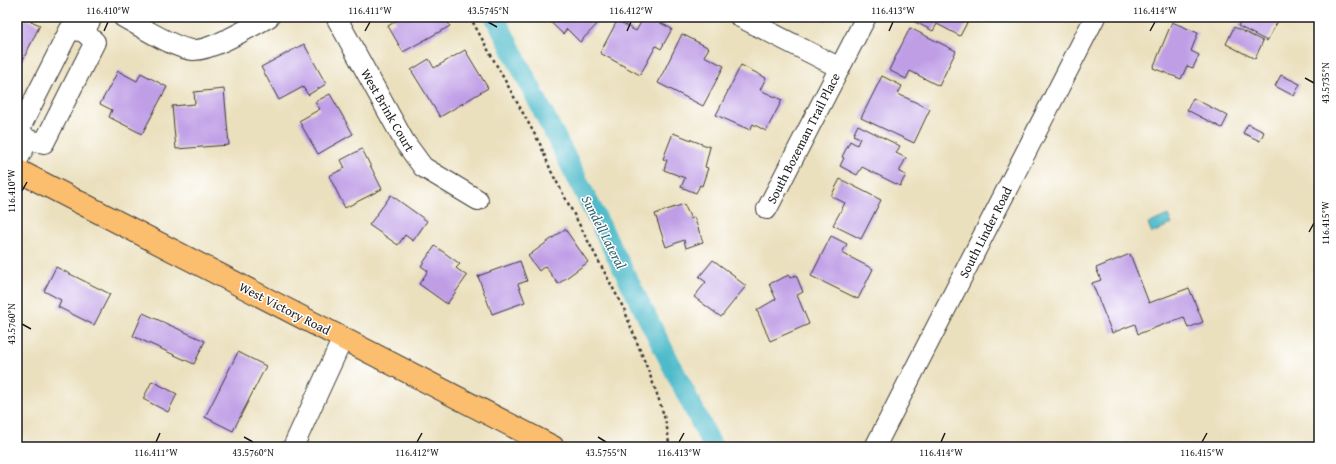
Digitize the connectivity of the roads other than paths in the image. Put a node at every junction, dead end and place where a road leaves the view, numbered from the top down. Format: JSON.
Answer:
{"nodes":[{"id":1,"x":123,"y":17,"type":"edge"},
{"id":2,"x":269,"y":17,"type":"edge"},
{"id":3,"x":336,"y":17,"type":"edge"},
{"id":4,"x":740,"y":17,"type":"edge"},
{"id":5,"x":866,"y":17,"type":"edge"},
{"id":6,"x":1095,"y":17,"type":"edge"},
{"id":7,"x":88,"y":24,"type":"edge"},
{"id":8,"x":840,"y":68,"type":"junction"},
{"id":9,"x":28,"y":140,"type":"junction"},
{"id":10,"x":17,"y":161,"type":"edge"},
{"id":11,"x":17,"y":170,"type":"edge"},
{"id":12,"x":478,"y":200,"type":"dead end"},
{"id":13,"x":767,"y":209,"type":"dead end"},
{"id":14,"x":344,"y":338,"type":"junction"},
{"id":15,"x":293,"y":447,"type":"edge"},
{"id":16,"x":553,"y":447,"type":"edge"},
{"id":17,"x":875,"y":447,"type":"edge"}],
"edges":[{"from":1,"to":2,"type":"street"},
{"from":3,"to":12,"type":"street","name":"West Brink Court"},
{"from":4,"to":8,"type":"street"},
{"from":5,"to":8,"type":"street","name":"South Bozeman Trail Place"},
{"from":6,"to":17,"type":"street","name":"South Linder Road"},
{"from":7,"to":9,"type":"street"},
{"from":7,"to":9,"type":"street"},
{"from":8,"to":13,"type":"street","name":"South Bozeman Trail Place"},
{"from":9,"to":10,"type":"street"},
{"from":11,"to":14,"type":"main road","name":"West Victory Road"},
{"from":14,"to":15,"type":"street"},
{"from":14,"to":16,"type":"main road","name":"West Victory Road"}]}
